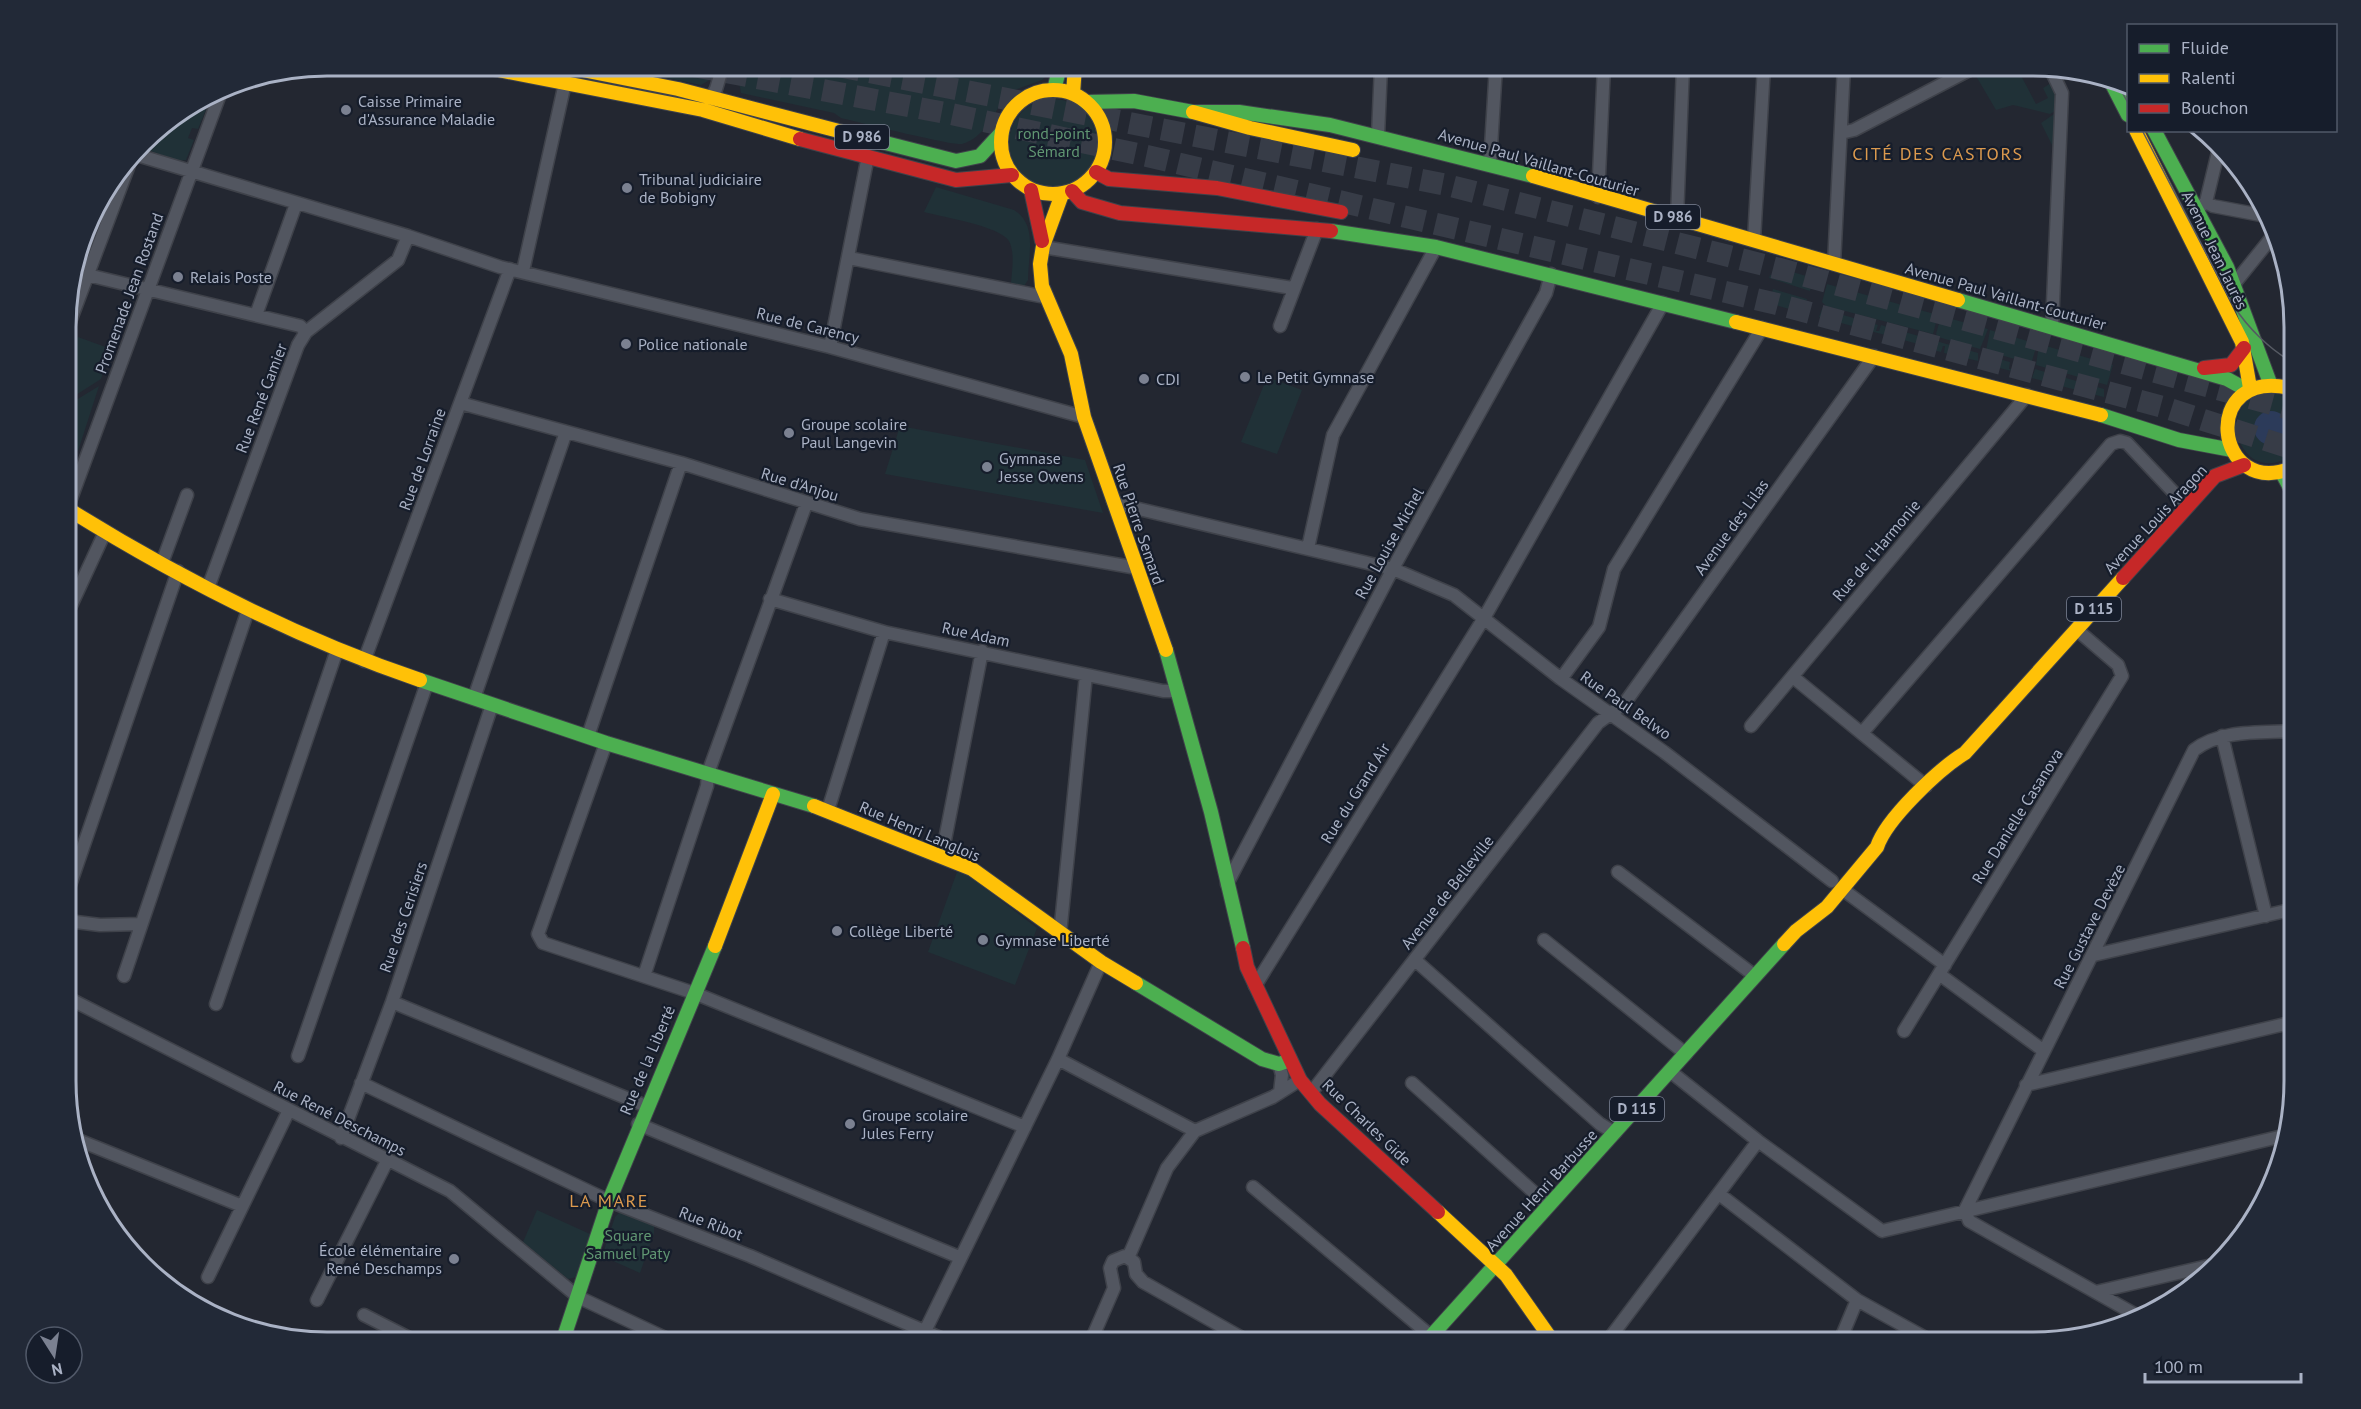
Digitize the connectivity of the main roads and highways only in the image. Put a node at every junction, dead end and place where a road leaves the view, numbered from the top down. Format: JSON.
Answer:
{"nodes":[{"id":1,"x":529,"y":76,"type":"edge"},
{"id":2,"x":614,"y":76,"type":"edge"},
{"id":3,"x":1058,"y":76,"type":"edge"},
{"id":4,"x":1074,"y":76,"type":"edge"},
{"id":5,"x":1054,"y":90,"type":"junction"},
{"id":6,"x":2115,"y":90,"type":"edge"},
{"id":7,"x":1073,"y":94,"type":"junction"},
{"id":8,"x":1086,"y":102,"type":"junction"},
{"id":9,"x":1193,"y":112,"type":"junction"},
{"id":10,"x":2127,"y":114,"type":"edge"},
{"id":11,"x":1002,"y":132,"type":"junction"},
{"id":12,"x":2137,"y":132,"type":"edge"},
{"id":13,"x":2155,"y":132,"type":"edge"},
{"id":14,"x":1353,"y":150,"type":"dead end"},
{"id":15,"x":1096,"y":172,"type":"junction"},
{"id":16,"x":1012,"y":175,"type":"junction"},
{"id":17,"x":1031,"y":190,"type":"junction"},
{"id":18,"x":1067,"y":192,"type":"junction"},
{"id":19,"x":1341,"y":212,"type":"dead end"},
{"id":20,"x":1042,"y":247,"type":"junction"},
{"id":21,"x":2244,"y":348,"type":"junction"},
{"id":22,"x":2194,"y":368,"type":"junction"},
{"id":23,"x":2270,"y":383,"type":"junction"},
{"id":24,"x":2284,"y":383,"type":"edge"},
{"id":25,"x":2248,"y":389,"type":"junction"},
{"id":26,"x":2232,"y":450,"type":"junction"},
{"id":27,"x":2244,"y":465,"type":"junction"},
{"id":28,"x":2284,"y":470,"type":"edge"},
{"id":29,"x":76,"y":513,"type":"edge"},
{"id":30,"x":1949,"y":762,"type":"junction"},
{"id":31,"x":773,"y":794,"type":"junction"},
{"id":32,"x":1211,"y":812,"type":"joint"},
{"id":33,"x":1778,"y":952,"type":"joint"},
{"id":34,"x":1284,"y":1062,"type":"junction"},
{"id":35,"x":1495,"y":1265,"type":"junction"},
{"id":36,"x":566,"y":1332,"type":"edge"},
{"id":37,"x":1435,"y":1332,"type":"edge"},
{"id":38,"x":1544,"y":1332,"type":"edge"}],
"edges":[{"from":1,"to":16,"type":"main road","number":"D 986"},
{"from":2,"to":11,"type":"main road","number":"D 986"},
{"from":3,"to":5,"type":"main road"},
{"from":4,"to":7,"type":"main road"},
{"from":5,"to":7,"type":"main road"},
{"from":5,"to":11,"type":"main road"},
{"from":6,"to":10,"type":"main road"},
{"from":7,"to":8,"type":"main road"},
{"from":8,"to":9,"type":"main road","name":"Avenue Paul Vaillant-Couturier","number":"D 986"},
{"from":8,"to":15,"type":"main road"},
{"from":9,"to":14,"type":"main road"},
{"from":9,"to":22,"type":"main road","name":"Avenue Paul Vaillant-Couturier","number":"D 986"},
{"from":11,"to":16,"type":"main road"},
{"from":12,"to":21,"type":"main road","name":"Avenue Jean Jaurès"},
{"from":13,"to":23,"type":"main road","name":"Avenue Jean Jaurès"},
{"from":15,"to":18,"type":"main road"},
{"from":15,"to":19,"type":"main road"},
{"from":16,"to":17,"type":"main road"},
{"from":17,"to":18,"type":"main road"},
{"from":17,"to":20,"type":"main road","name":"Rue Pierre Semard"},
{"from":18,"to":20,"type":"main road","name":"Rue Pierre Semard"},
{"from":18,"to":26,"type":"main road"},
{"from":20,"to":32,"type":"main road","name":"Rue Pierre Semard"},
{"from":21,"to":22,"type":"main road"},
{"from":21,"to":25,"type":"main road","name":"Avenue Jean Jaurès"},
{"from":22,"to":25,"type":"main road","name":"Avenue Paul Vaillant-Couturier","number":"D 986"},
{"from":23,"to":24,"type":"main road"},
{"from":23,"to":25,"type":"main road"},
{"from":25,"to":26,"type":"main road"},
{"from":26,"to":27,"type":"main road"},
{"from":26,"to":30,"type":"main road","name":"Avenue Louis Aragon"},
{"from":27,"to":28,"type":"main road"},
{"from":27,"to":30,"type":"main road","name":"Avenue Louis Aragon","number":"D 115"},
{"from":29,"to":31,"type":"main road","name":"Rue Henri Langlois"},
{"from":30,"to":33,"type":"main road","name":"Avenue Louis Aragon","number":"D 115"},
{"from":31,"to":34,"type":"main road","name":"Rue Henri Langlois"},
{"from":31,"to":36,"type":"main road","name":"Rue de la Liberté"},
{"from":32,"to":34,"type":"main road","name":"Rue Charles Gide"},
{"from":33,"to":35,"type":"main road","name":"Avenue Henri Barbusse","number":"D 115"},
{"from":34,"to":35,"type":"main road","name":"Rue Charles Gide"},
{"from":35,"to":37,"type":"main road","name":"Avenue Henri Barbusse","number":"D 115"},
{"from":35,"to":38,"type":"main road","name":"Rue Charles Gide"}]}
